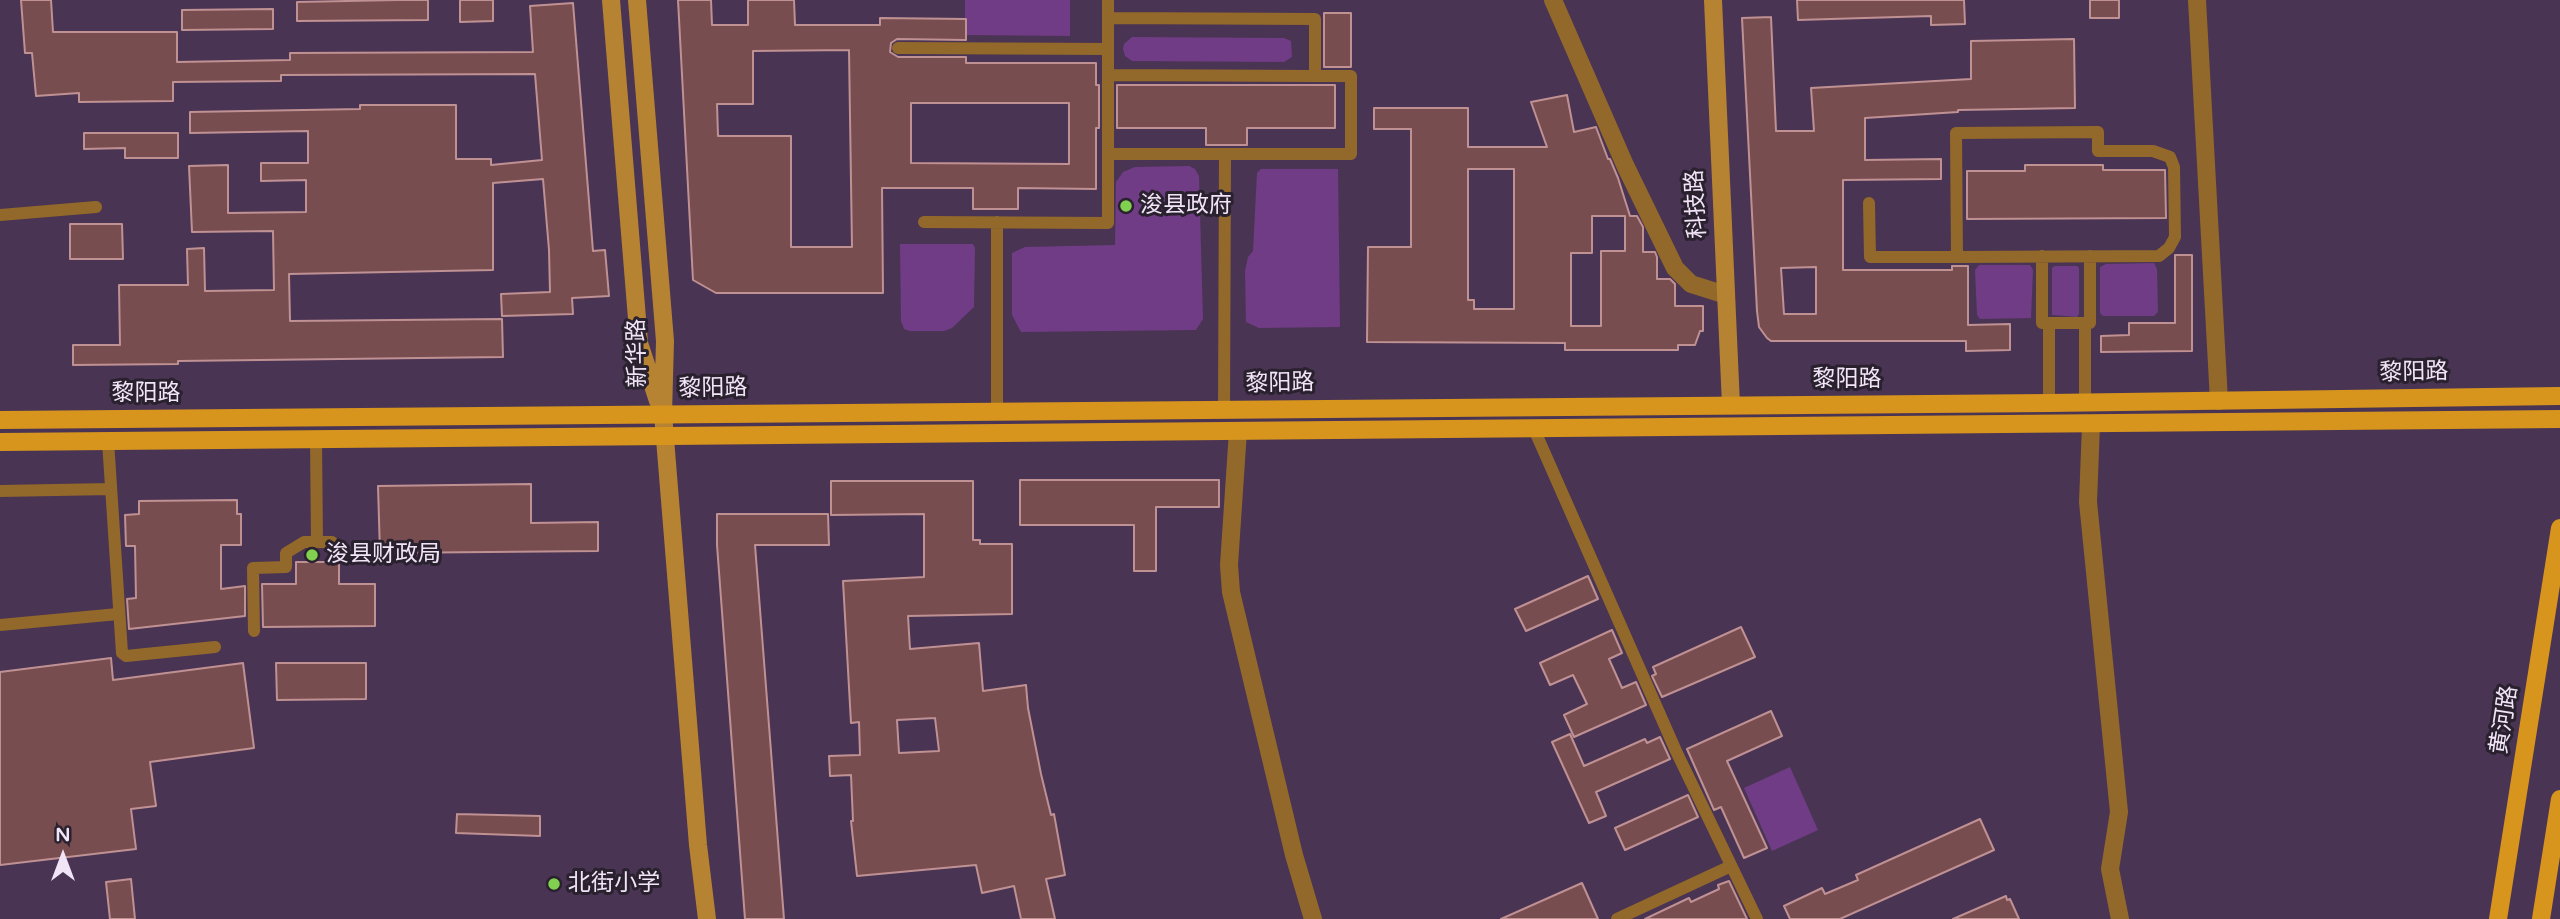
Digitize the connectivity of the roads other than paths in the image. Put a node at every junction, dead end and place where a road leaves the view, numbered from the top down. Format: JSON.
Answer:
{"nodes":[{"id":1,"x":611,"y":0,"type":"edge"},
{"id":2,"x":637,"y":0,"type":"edge"},
{"id":3,"x":1108,"y":0,"type":"edge"},
{"id":4,"x":1553,"y":0,"type":"edge"},
{"id":5,"x":1713,"y":0,"type":"edge"},
{"id":6,"x":2197,"y":0,"type":"edge"},
{"id":7,"x":1108,"y":18,"type":"junction"},
{"id":8,"x":898,"y":48,"type":"dead end"},
{"id":9,"x":1108,"y":49,"type":"junction"},
{"id":10,"x":1108,"y":75,"type":"junction"},
{"id":11,"x":1315,"y":76,"type":"junction"},
{"id":12,"x":1108,"y":154,"type":"junction"},
{"id":13,"x":1225,"y":154,"type":"junction"},
{"id":14,"x":1869,"y":203,"type":"dead end"},
{"id":15,"x":96,"y":207,"type":"dead end"},
{"id":16,"x":0,"y":215,"type":"edge"},
{"id":17,"x":924,"y":222,"type":"dead end"},
{"id":18,"x":997,"y":222,"type":"junction"},
{"id":19,"x":2042,"y":256,"type":"junction"},
{"id":20,"x":2090,"y":256,"type":"junction"},
{"id":21,"x":1957,"y":257,"type":"junction"},
{"id":22,"x":1726,"y":295,"type":"junction"},
{"id":23,"x":2049,"y":323,"type":"junction"},
{"id":24,"x":2085,"y":323,"type":"junction"},
{"id":25,"x":2560,"y":396,"type":"edge"},
{"id":26,"x":2219,"y":401,"type":"junction"},
{"id":27,"x":2085,"y":402,"type":"junction"},
{"id":28,"x":2049,"y":403,"type":"junction"},
{"id":29,"x":1731,"y":405,"type":"junction"},
{"id":30,"x":1224,"y":409,"type":"junction"},
{"id":31,"x":997,"y":411,"type":"junction"},
{"id":32,"x":663,"y":414,"type":"junction"},
{"id":33,"x":2560,"y":419,"type":"edge"},
{"id":34,"x":0,"y":420,"type":"edge"},
{"id":35,"x":2091,"y":425,"type":"junction"},
{"id":36,"x":1534,"y":429,"type":"junction"},
{"id":37,"x":1238,"y":431,"type":"junction"},
{"id":38,"x":664,"y":436,"type":"junction"},
{"id":39,"x":316,"y":439,"type":"junction"},
{"id":40,"x":108,"y":441,"type":"junction"},
{"id":41,"x":0,"y":442,"type":"edge"},
{"id":42,"x":111,"y":489,"type":"junction"},
{"id":43,"x":0,"y":491,"type":"edge"},
{"id":44,"x":2560,"y":528,"type":"edge"},
{"id":45,"x":317,"y":542,"type":"junction"},
{"id":46,"x":332,"y":542,"type":"dead end"},
{"id":47,"x":118,"y":614,"type":"junction"},
{"id":48,"x":0,"y":625,"type":"edge"},
{"id":49,"x":254,"y":631,"type":"dead end"},
{"id":50,"x":215,"y":648,"type":"dead end"},
{"id":51,"x":2560,"y":799,"type":"edge"},
{"id":52,"x":1731,"y":866,"type":"junction"},
{"id":53,"x":707,"y":919,"type":"edge"},
{"id":54,"x":1314,"y":919,"type":"edge"},
{"id":55,"x":1617,"y":919,"type":"edge"},
{"id":56,"x":1756,"y":919,"type":"edge"},
{"id":57,"x":2120,"y":919,"type":"edge"},
{"id":58,"x":2498,"y":919,"type":"edge"},
{"id":59,"x":2541,"y":919,"type":"edge"}],
"edges":[{"from":1,"to":32,"type":"street","name":"新华路"},
{"from":2,"to":32,"type":"street","name":"新华路"},
{"from":3,"to":7,"type":"lane"},
{"from":4,"to":22,"type":"street"},
{"from":5,"to":22,"type":"street","name":"科技路"},
{"from":6,"to":26,"type":"street"},
{"from":7,"to":9,"type":"lane"},
{"from":7,"to":11,"type":"lane"},
{"from":8,"to":9,"type":"lane"},
{"from":9,"to":10,"type":"lane"},
{"from":10,"to":11,"type":"lane"},
{"from":10,"to":12,"type":"lane"},
{"from":11,"to":13,"type":"lane"},
{"from":12,"to":13,"type":"lane"},
{"from":12,"to":18,"type":"lane"},
{"from":13,"to":30,"type":"lane"},
{"from":14,"to":21,"type":"lane"},
{"from":15,"to":16,"type":"lane"},
{"from":17,"to":18,"type":"lane"},
{"from":18,"to":31,"type":"lane"},
{"from":19,"to":20,"type":"lane"},
{"from":19,"to":21,"type":"lane"},
{"from":19,"to":23,"type":"lane"},
{"from":20,"to":21,"type":"lane"},
{"from":20,"to":24,"type":"lane"},
{"from":22,"to":29,"type":"street","name":"科技路"},
{"from":23,"to":24,"type":"lane"},
{"from":23,"to":28,"type":"lane"},
{"from":24,"to":27,"type":"lane"},
{"from":25,"to":26,"type":"main road","name":"黎阳路"},
{"from":26,"to":27,"type":"main road","name":"黎阳路"},
{"from":27,"to":28,"type":"main road","name":"黎阳路"},
{"from":28,"to":29,"type":"main road","name":"黎阳路"},
{"from":29,"to":30,"type":"main road","name":"黎阳路"},
{"from":30,"to":31,"type":"main road","name":"黎阳路"},
{"from":31,"to":32,"type":"main road","name":"黎阳路"},
{"from":32,"to":34,"type":"main road","name":"黎阳路"},
{"from":32,"to":38,"type":"street"},
{"from":33,"to":35,"type":"main road","name":"黎阳路"},
{"from":35,"to":36,"type":"main road","name":"黎阳路"},
{"from":35,"to":57,"type":"street"},
{"from":36,"to":37,"type":"main road","name":"黎阳路"},
{"from":36,"to":52,"type":"lane"},
{"from":37,"to":38,"type":"main road","name":"黎阳路"},
{"from":37,"to":54,"type":"street"},
{"from":38,"to":39,"type":"main road","name":"黎阳路"},
{"from":38,"to":53,"type":"street"},
{"from":39,"to":40,"type":"main road","name":"黎阳路"},
{"from":39,"to":45,"type":"lane"},
{"from":40,"to":41,"type":"main road","name":"黎阳路"},
{"from":40,"to":42,"type":"lane"},
{"from":42,"to":43,"type":"lane"},
{"from":42,"to":47,"type":"lane"},
{"from":44,"to":58,"type":"main road","name":"黄河路"},
{"from":45,"to":46,"type":"lane"},
{"from":45,"to":49,"type":"lane"},
{"from":47,"to":48,"type":"lane"},
{"from":47,"to":50,"type":"lane"},
{"from":51,"to":59,"type":"main road"},
{"from":52,"to":55,"type":"lane"},
{"from":52,"to":56,"type":"lane"}]}
